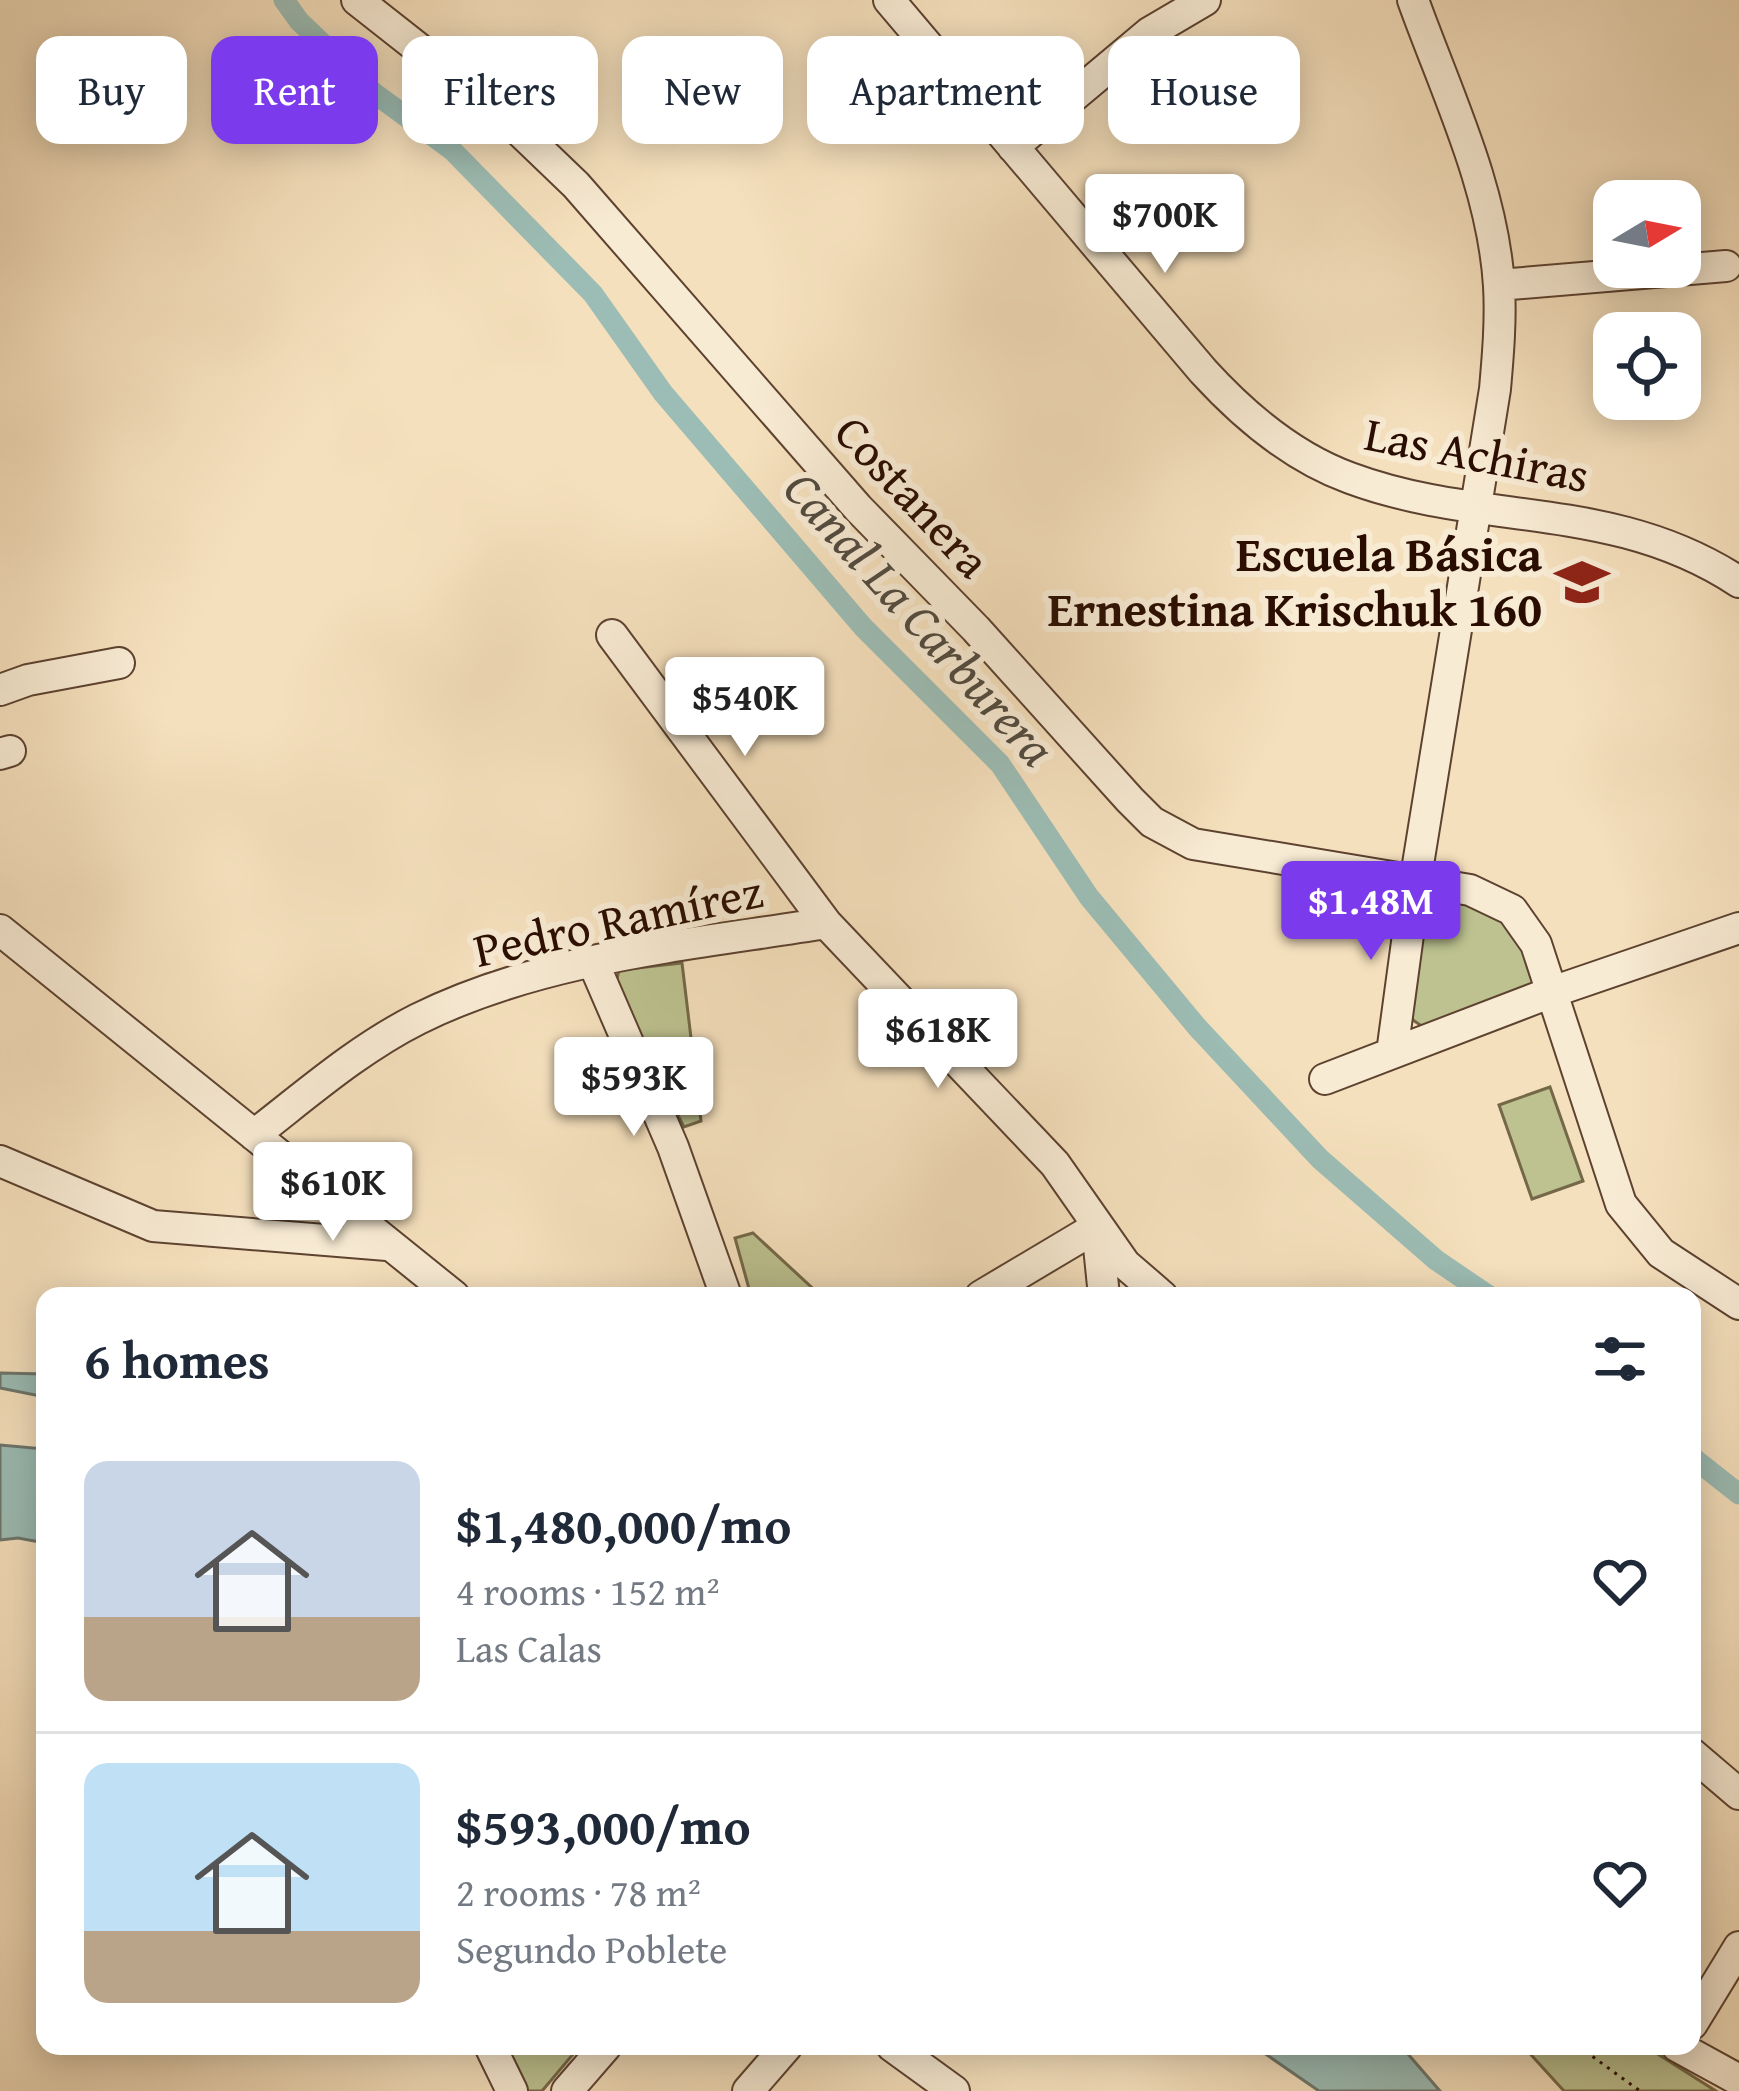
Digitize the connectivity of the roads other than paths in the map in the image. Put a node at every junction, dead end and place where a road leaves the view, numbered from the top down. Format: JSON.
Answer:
{"nodes":[{"id":1,"x":357,"y":0,"type":"edge"},
{"id":2,"x":889,"y":0,"type":"edge"},
{"id":3,"x":1205,"y":0,"type":"edge"},
{"id":4,"x":1413,"y":0,"type":"edge"},
{"id":5,"x":1012,"y":147,"type":"junction"},
{"id":6,"x":1726,"y":266,"type":"dead end"},
{"id":7,"x":1499,"y":285,"type":"junction"},
{"id":8,"x":1478,"y":506,"type":"junction"},
{"id":9,"x":1739,"y":582,"type":"edge"},
{"id":10,"x":612,"y":635,"type":"dead end"},
{"id":11,"x":119,"y":663,"type":"dead end"},
{"id":12,"x":0,"y":690,"type":"edge"},
{"id":13,"x":1415,"y":883,"type":"junction"},
{"id":14,"x":826,"y":923,"type":"junction"},
{"id":15,"x":1739,"y":928,"type":"edge"},
{"id":16,"x":0,"y":930,"type":"edge"},
{"id":17,"x":593,"y":962,"type":"junction"},
{"id":18,"x":1552,"y":992,"type":"junction"},
{"id":19,"x":1392,"y":1053,"type":"junction"},
{"id":20,"x":1325,"y":1078,"type":"dead end"},
{"id":21,"x":254,"y":1135,"type":"junction"},
{"id":22,"x":0,"y":1162,"type":"edge"},
{"id":23,"x":1097,"y":1227,"type":"junction"},
{"id":24,"x":387,"y":1245,"type":"junction"},
{"id":25,"x":442,"y":1287,"type":"edge"},
{"id":26,"x":722,"y":1287,"type":"edge"},
{"id":27,"x":996,"y":1287,"type":"edge"},
{"id":28,"x":1103,"y":1287,"type":"edge"},
{"id":29,"x":1152,"y":1287,"type":"edge"},
{"id":30,"x":1739,"y":1304,"type":"edge"},
{"id":31,"x":1701,"y":1762,"type":"edge"},
{"id":32,"x":1739,"y":1794,"type":"edge"},
{"id":33,"x":1739,"y":1947,"type":"edge"},
{"id":34,"x":1701,"y":2009,"type":"edge"},
{"id":35,"x":494,"y":2055,"type":"edge"},
{"id":36,"x":598,"y":2055,"type":"edge"},
{"id":37,"x":779,"y":2055,"type":"edge"},
{"id":38,"x":902,"y":2055,"type":"edge"},
{"id":39,"x":1694,"y":2055,"type":"edge"},
{"id":40,"x":1739,"y":2080,"type":"edge"},
{"id":41,"x":937,"y":2086,"type":"edge"},
{"id":42,"x":512,"y":2091,"type":"edge"},
{"id":43,"x":567,"y":2091,"type":"edge"},
{"id":44,"x":748,"y":2091,"type":"edge"}],
"edges":[{"from":1,"to":13,"type":"street","name":"Costanera"},
{"from":2,"to":5,"type":"street","name":"Las Achiras"},
{"from":3,"to":5,"type":"street"},
{"from":4,"to":7,"type":"street"},
{"from":5,"to":8,"type":"street","name":"Las Achiras"},
{"from":6,"to":7,"type":"street"},
{"from":7,"to":8,"type":"street"},
{"from":8,"to":9,"type":"street","name":"Las Achiras"},
{"from":8,"to":13,"type":"street"},
{"from":10,"to":14,"type":"street"},
{"from":11,"to":12,"type":"street"},
{"from":13,"to":18,"type":"street","name":"Costanera"},
{"from":13,"to":19,"type":"street"},
{"from":14,"to":17,"type":"street","name":"Pedro Ramírez"},
{"from":14,"to":23,"type":"street"},
{"from":15,"to":18,"type":"street"},
{"from":16,"to":21,"type":"street"},
{"from":17,"to":21,"type":"street","name":"Pedro Ramírez"},
{"from":17,"to":26,"type":"street"},
{"from":18,"to":19,"type":"street"},
{"from":18,"to":30,"type":"street","name":"Costanera"},
{"from":19,"to":20,"type":"street"},
{"from":21,"to":24,"type":"street"},
{"from":22,"to":24,"type":"street"},
{"from":23,"to":27,"type":"street"},
{"from":23,"to":28,"type":"street"},
{"from":23,"to":29,"type":"street"},
{"from":24,"to":25,"type":"street"},
{"from":31,"to":32,"type":"street"},
{"from":33,"to":34,"type":"street"},
{"from":35,"to":42,"type":"street"},
{"from":36,"to":43,"type":"street"},
{"from":37,"to":44,"type":"street"},
{"from":38,"to":41,"type":"street"},
{"from":39,"to":40,"type":"street"}]}
